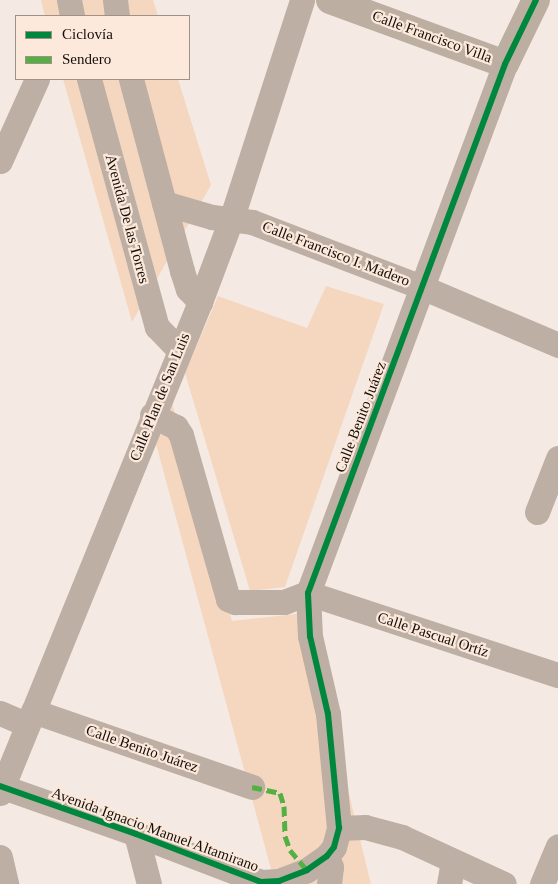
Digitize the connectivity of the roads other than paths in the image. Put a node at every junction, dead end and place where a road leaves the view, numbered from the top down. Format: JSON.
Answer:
{"nodes":[{"id":1,"x":69,"y":0,"type":"edge"},
{"id":2,"x":115,"y":0,"type":"edge"},
{"id":3,"x":302,"y":0,"type":"edge"},
{"id":4,"x":330,"y":0,"type":"edge"},
{"id":5,"x":532,"y":4,"type":"edge"},
{"id":6,"x":72,"y":15,"type":"edge"},
{"id":7,"x":117,"y":15,"type":"edge"},
{"id":8,"x":506,"y":64,"type":"junction"},
{"id":9,"x":37,"y":80,"type":"edge"},
{"id":10,"x":88,"y":80,"type":"edge"},
{"id":11,"x":131,"y":80,"type":"edge"},
{"id":12,"x":0,"y":162,"type":"edge"},
{"id":13,"x":164,"y":203,"type":"junction"},
{"id":14,"x":232,"y":217,"type":"junction"},
{"id":15,"x":424,"y":288,"type":"junction"},
{"id":16,"x":200,"y":302,"type":"junction"},
{"id":17,"x":558,"y":345,"type":"edge"},
{"id":18,"x":178,"y":350,"type":"junction"},
{"id":19,"x":152,"y":415,"type":"junction"},
{"id":20,"x":558,"y":458,"type":"edge"},
{"id":21,"x":536,"y":512,"type":"dead end"},
{"id":22,"x":308,"y":593,"type":"junction"},
{"id":23,"x":558,"y":675,"type":"edge"},
{"id":24,"x":0,"y":713,"type":"edge"},
{"id":25,"x":31,"y":718,"type":"junction"},
{"id":26,"x":252,"y":787,"type":"dead end"},
{"id":27,"x":1,"y":789,"type":"edge"},
{"id":28,"x":339,"y":828,"type":"junction"},
{"id":29,"x":136,"y":834,"type":"junction"},
{"id":30,"x":558,"y":846,"type":"edge"},
{"id":31,"x":327,"y":856,"type":"junction"},
{"id":32,"x":0,"y":858,"type":"edge"},
{"id":33,"x":451,"y":873,"type":"edge"},
{"id":34,"x":6,"y":884,"type":"edge"},
{"id":35,"x":149,"y":884,"type":"edge"},
{"id":36,"x":329,"y":884,"type":"edge"},
{"id":37,"x":504,"y":884,"type":"edge"},
{"id":38,"x":542,"y":884,"type":"edge"}],
"edges":[{"from":1,"to":6,"type":"street"},
{"from":2,"to":7,"type":"street"},
{"from":3,"to":14,"type":"street","name":"Calle Plan de San Luis"},
{"from":4,"to":8,"type":"street","name":"Calle Francisco Villa"},
{"from":5,"to":8,"type":"street","name":"Calle Benito Juárez"},
{"from":8,"to":15,"type":"street","name":"Calle Benito Juárez"},
{"from":9,"to":12,"type":"street"},
{"from":10,"to":18,"type":"street","name":"Avenida De las Torres"},
{"from":11,"to":13,"type":"street"},
{"from":13,"to":14,"type":"street","name":"Calle Francisco I. Madero"},
{"from":13,"to":16,"type":"street"},
{"from":14,"to":15,"type":"street","name":"Calle Francisco I. Madero"},
{"from":14,"to":16,"type":"street","name":"Calle Plan de San Luis"},
{"from":15,"to":17,"type":"street","name":"Calle Francisco I. Madero"},
{"from":15,"to":22,"type":"street","name":"Calle Benito Juárez"},
{"from":16,"to":18,"type":"street","name":"Calle Plan de San Luis"},
{"from":18,"to":19,"type":"street","name":"Calle Plan de San Luis"},
{"from":19,"to":22,"type":"street"},
{"from":19,"to":25,"type":"street","name":"Calle Plan de San Luis"},
{"from":20,"to":21,"type":"street"},
{"from":22,"to":23,"type":"street","name":"Calle Pascual Ortíz"},
{"from":22,"to":28,"type":"street","name":"Calle Benito Juárez"},
{"from":24,"to":25,"type":"street","name":"Calle Benito Juárez"},
{"from":25,"to":26,"type":"street","name":"Calle Benito Juárez"},
{"from":25,"to":27,"type":"street","name":"Calle Plan de San Luis"},
{"from":27,"to":29,"type":"street","name":"Avenida Ignacio Manuel Altamirano"},
{"from":28,"to":31,"type":"street","name":"Calle Benito Juárez"},
{"from":28,"to":33,"type":"street"},
{"from":29,"to":31,"type":"street","name":"Avenida Ignacio Manuel Altamirano"},
{"from":29,"to":35,"type":"street"},
{"from":30,"to":38,"type":"street"},
{"from":31,"to":36,"type":"street"},
{"from":32,"to":34,"type":"street"},
{"from":33,"to":37,"type":"street"}]}
